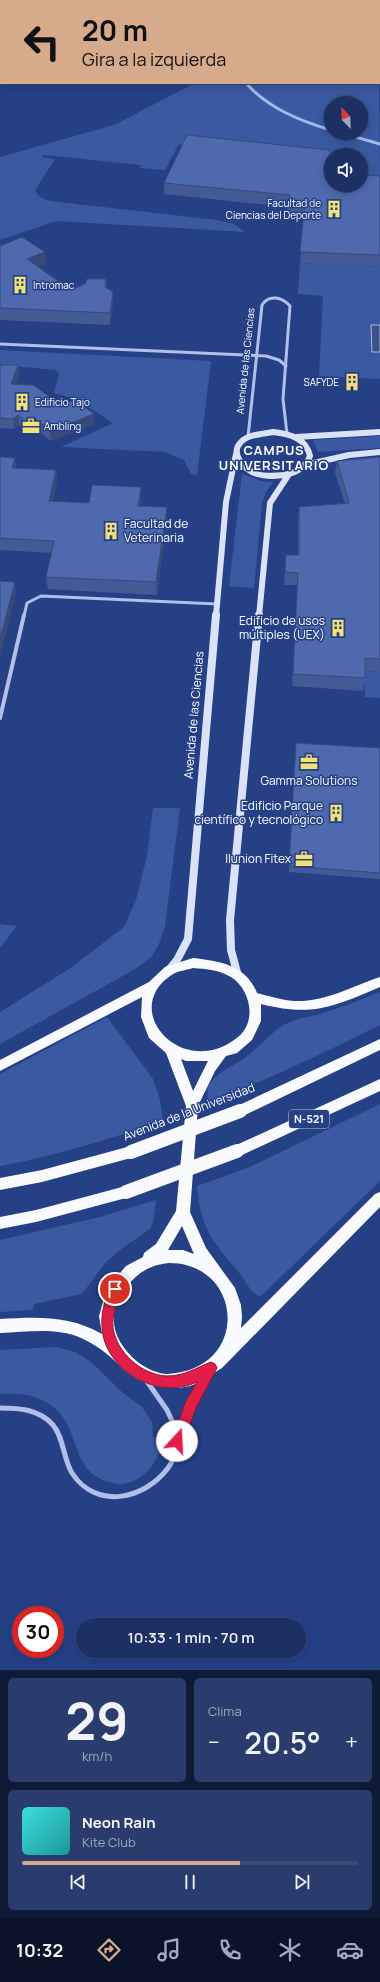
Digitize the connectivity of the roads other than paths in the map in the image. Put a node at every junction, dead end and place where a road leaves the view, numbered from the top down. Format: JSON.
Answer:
{"nodes":[{"id":1,"x":0,"y":344,"type":"edge"},
{"id":2,"x":257,"y":356,"type":"junction"},
{"id":3,"x":286,"y":366,"type":"junction"},
{"id":4,"x":380,"y":432,"type":"edge"},
{"id":5,"x":287,"y":434,"type":"junction"},
{"id":6,"x":248,"y":437,"type":"junction"},
{"id":7,"x":295,"y":437,"type":"junction"},
{"id":8,"x":380,"y":452,"type":"edge"},
{"id":9,"x":236,"y":454,"type":"junction"},
{"id":10,"x":305,"y":465,"type":"junction"},
{"id":11,"x":290,"y":474,"type":"junction"},
{"id":12,"x":217,"y":604,"type":"junction"},
{"id":13,"x":0,"y":718,"type":"edge"},
{"id":14,"x":167,"y":972,"type":"junction"},
{"id":15,"x":238,"y":976,"type":"junction"},
{"id":16,"x":380,"y":982,"type":"edge"},
{"id":17,"x":152,"y":986,"type":"junction"},
{"id":18,"x":255,"y":998,"type":"junction"},
{"id":19,"x":380,"y":1044,"type":"edge"},
{"id":20,"x":171,"y":1050,"type":"junction"},
{"id":21,"x":221,"y":1054,"type":"junction"},
{"id":22,"x":0,"y":1066,"type":"edge"},
{"id":23,"x":380,"y":1085,"type":"edge"},
{"id":24,"x":192,"y":1106,"type":"junction"},
{"id":25,"x":0,"y":1184,"type":"edge"},
{"id":26,"x":380,"y":1198,"type":"edge"},
{"id":27,"x":184,"y":1212,"type":"junction"},
{"id":28,"x":0,"y":1223,"type":"edge"},
{"id":29,"x":134,"y":1269,"type":"junction"},
{"id":30,"x":217,"y":1275,"type":"junction"},
{"id":31,"x":0,"y":1326,"type":"edge"},
{"id":32,"x":117,"y":1354,"type":"junction"},
{"id":33,"x":222,"y":1357,"type":"junction"},
{"id":34,"x":211,"y":1368,"type":"junction"},
{"id":35,"x":144,"y":1376,"type":"junction"},
{"id":36,"x":0,"y":1408,"type":"edge"},
{"id":37,"x":181,"y":1429,"type":"junction"}],
"edges":[{"from":1,"to":2,"type":"street"},
{"from":2,"to":3,"type":"street"},
{"from":2,"to":3,"type":"street","name":"Avenida de las Ciencias"},
{"from":2,"to":6,"type":"street","name":"Avenida de las Ciencias"},
{"from":3,"to":5,"type":"street","name":"Avenida de las Ciencias"},
{"from":4,"to":7,"type":"main road"},
{"from":5,"to":6,"type":"main road"},
{"from":5,"to":7,"type":"main road"},
{"from":6,"to":9,"type":"main road"},
{"from":7,"to":10,"type":"main road"},
{"from":8,"to":10,"type":"main road"},
{"from":9,"to":11,"type":"main road"},
{"from":9,"to":12,"type":"main road","name":"Avenida de las Ciencias"},
{"from":10,"to":11,"type":"main road"},
{"from":11,"to":15,"type":"main road"},
{"from":12,"to":13,"type":"street"},
{"from":12,"to":14,"type":"main road","name":"Avenida de las Ciencias"},
{"from":14,"to":15,"type":"highway"},
{"from":14,"to":17,"type":"highway"},
{"from":15,"to":18,"type":"highway"},
{"from":16,"to":18,"type":"highway"},
{"from":17,"to":20,"type":"highway"},
{"from":17,"to":22,"type":"highway"},
{"from":18,"to":21,"type":"highway"},
{"from":19,"to":25,"type":"highway","name":"Avenida de la Universidad","bridge":true},
{"from":20,"to":21,"type":"highway"},
{"from":20,"to":24,"type":"highway"},
{"from":21,"to":24,"type":"highway"},
{"from":23,"to":28,"type":"highway","number":"N-521","bridge":true},
{"from":24,"to":27,"type":"highway"},
{"from":26,"to":33,"type":"highway"},
{"from":27,"to":29,"type":"highway"},
{"from":27,"to":30,"type":"highway"},
{"from":29,"to":30,"type":"highway"},
{"from":29,"to":32,"type":"highway"},
{"from":30,"to":33,"type":"highway"},
{"from":31,"to":32,"type":"highway"},
{"from":32,"to":35,"type":"highway"},
{"from":33,"to":34,"type":"highway"},
{"from":34,"to":35,"type":"highway"},
{"from":34,"to":37,"type":"street"},
{"from":35,"to":37,"type":"street"},
{"from":36,"to":37,"type":"street"}]}
